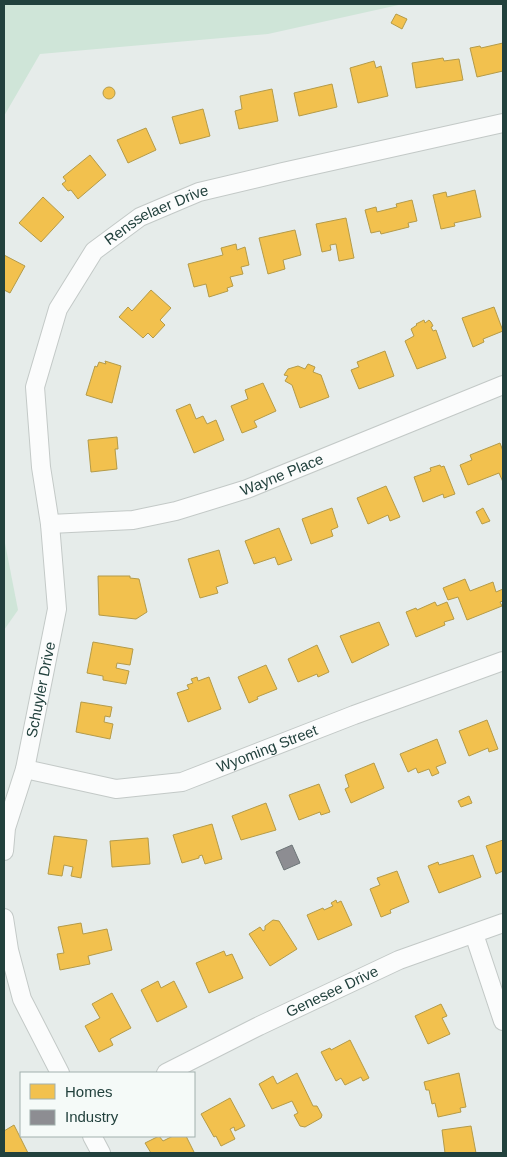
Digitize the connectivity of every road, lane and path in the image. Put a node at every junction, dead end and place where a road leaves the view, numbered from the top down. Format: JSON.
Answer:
{"nodes":[{"id":1,"x":503,"y":123,"type":"edge"},
{"id":2,"x":503,"y":385,"type":"edge"},
{"id":3,"x":50,"y":524,"type":"junction"},
{"id":4,"x":503,"y":661,"type":"edge"},
{"id":5,"x":25,"y":768,"type":"junction"},
{"id":6,"x":4,"y":851,"type":"edge"},
{"id":7,"x":4,"y":918,"type":"edge"},
{"id":8,"x":503,"y":923,"type":"edge"},
{"id":9,"x":474,"y":934,"type":"junction"},
{"id":10,"x":503,"y":1021,"type":"edge"},
{"id":11,"x":59,"y":1072,"type":"edge"},
{"id":12,"x":168,"y":1072,"type":"edge"},
{"id":13,"x":93,"y":1137,"type":"edge"},
{"id":14,"x":101,"y":1153,"type":"edge"}],
"edges":[{"from":1,"to":3,"type":"street","name":"Rensselaer Drive"},
{"from":2,"to":3,"type":"street","name":"Wayne Place"},
{"from":3,"to":5,"type":"street","name":"Schuyler Drive"},
{"from":4,"to":5,"type":"street","name":"Wyoming Street"},
{"from":5,"to":6,"type":"street","name":"Schuyler Drive"},
{"from":7,"to":11,"type":"street"},
{"from":8,"to":9,"type":"street","name":"Genesee Drive"},
{"from":9,"to":10,"type":"street"},
{"from":9,"to":12,"type":"street","name":"Genesee Drive"},
{"from":13,"to":14,"type":"street"}]}
